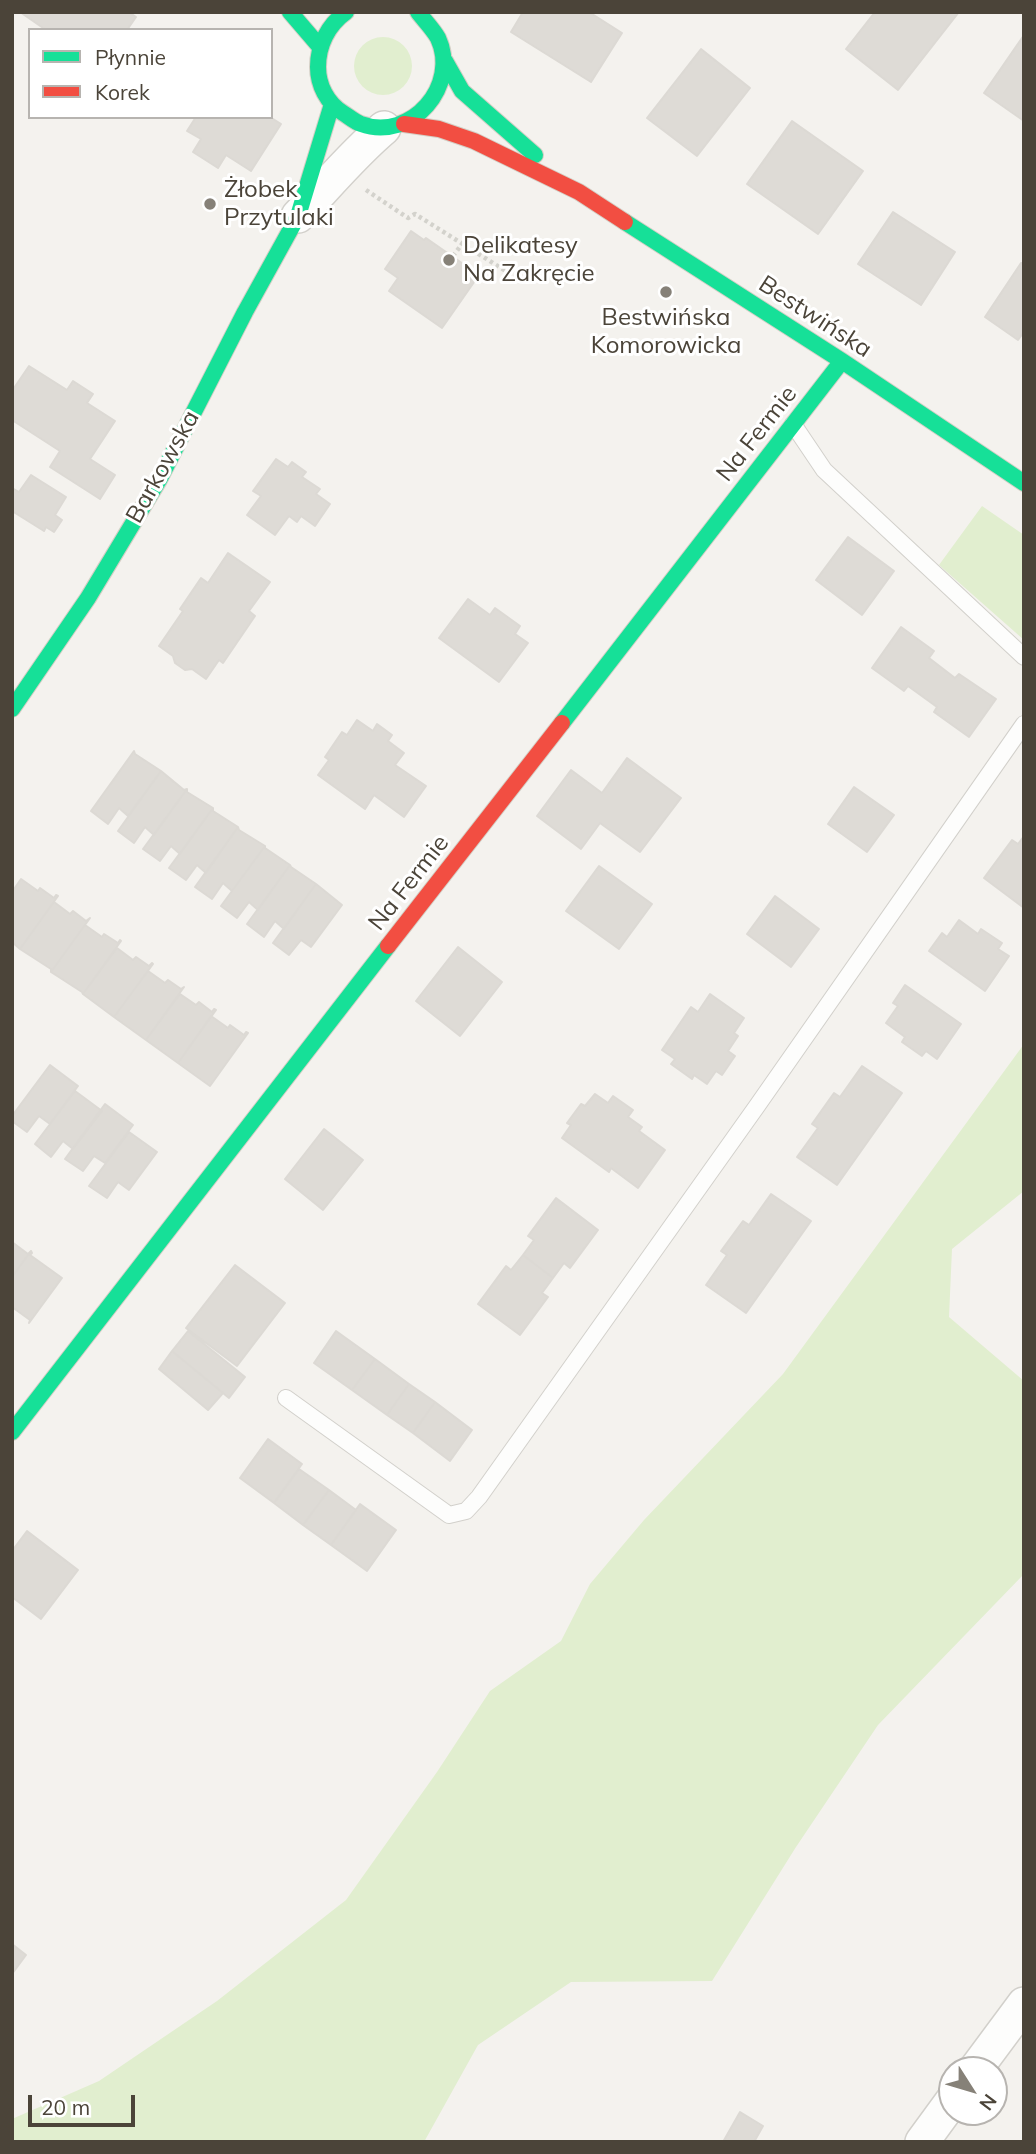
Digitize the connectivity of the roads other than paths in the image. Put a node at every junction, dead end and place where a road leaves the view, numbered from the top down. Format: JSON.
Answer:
{"nodes":[{"id":1,"x":290,"y":12,"type":"edge"},
{"id":2,"x":346,"y":12,"type":"edge"},
{"id":3,"x":418,"y":12,"type":"edge"},
{"id":4,"x":447,"y":23,"type":"dead end"},
{"id":5,"x":441,"y":42,"type":"junction"},
{"id":6,"x":320,"y":47,"type":"junction"},
{"id":7,"x":445,"y":61,"type":"junction"},
{"id":8,"x":331,"y":104,"type":"junction"},
{"id":9,"x":394,"y":126,"type":"junction"},
{"id":10,"x":579,"y":192,"type":"junction"},
{"id":11,"x":298,"y":216,"type":"junction"},
{"id":12,"x":842,"y":361,"type":"junction"},
{"id":13,"x":793,"y":424,"type":"junction"},
{"id":14,"x":1024,"y":483,"type":"edge"},
{"id":15,"x":1024,"y":657,"type":"edge"},
{"id":16,"x":12,"y":709,"type":"edge"},
{"id":17,"x":1024,"y":724,"type":"edge"},
{"id":18,"x":286,"y":1398,"type":"dead end"},
{"id":19,"x":12,"y":1432,"type":"edge"},
{"id":20,"x":1024,"y":2004,"type":"edge"},
{"id":21,"x":985,"y":2056,"type":"edge"},
{"id":22,"x":938,"y":2120,"type":"edge"},
{"id":23,"x":922,"y":2142,"type":"edge"}],
"edges":[{"from":1,"to":6,"type":"street"},
{"from":2,"to":6,"type":"street"},
{"from":3,"to":5,"type":"street"},
{"from":4,"to":5,"type":"street"},
{"from":5,"to":7,"type":"street"},
{"from":6,"to":8,"type":"street"},
{"from":7,"to":9,"type":"street"},
{"from":7,"to":10,"type":"street","name":"Bestwińska"},
{"from":8,"to":9,"type":"street","name":"Bestwińska"},
{"from":8,"to":11,"type":"street","name":"Barkowska"},
{"from":9,"to":10,"type":"street","name":"Bestwińska"},
{"from":9,"to":11,"type":"street","name":"Barkowska"},
{"from":10,"to":12,"type":"street","name":"Bestwińska"},
{"from":11,"to":16,"type":"street","name":"Barkowska"},
{"from":12,"to":13,"type":"street","name":"Na Fermie"},
{"from":12,"to":14,"type":"street","name":"Bestwińska"},
{"from":13,"to":15,"type":"lane"},
{"from":13,"to":19,"type":"street","name":"Na Fermie"},
{"from":17,"to":18,"type":"lane"},
{"from":20,"to":21,"type":"street"},
{"from":22,"to":23,"type":"street"}]}
